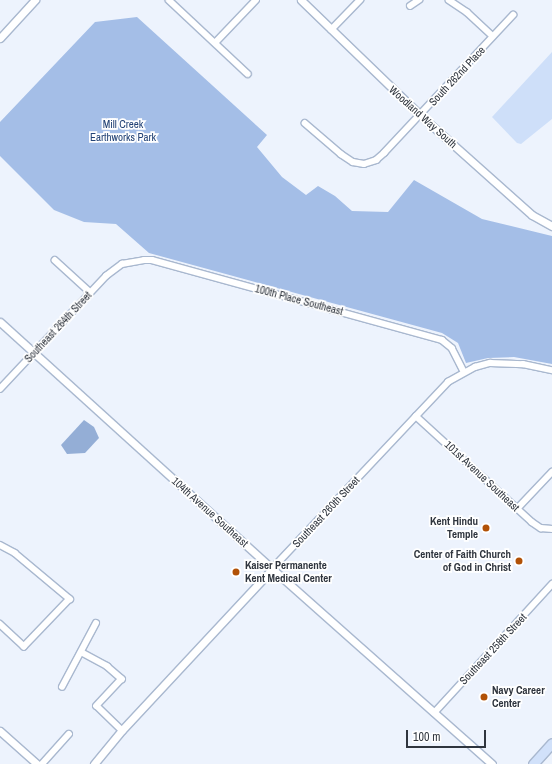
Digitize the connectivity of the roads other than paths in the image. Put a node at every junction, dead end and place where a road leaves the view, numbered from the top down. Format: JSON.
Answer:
{"nodes":[{"id":1,"x":35,"y":0,"type":"edge"},
{"id":2,"x":169,"y":0,"type":"edge"},
{"id":3,"x":256,"y":0,"type":"edge"},
{"id":4,"x":301,"y":0,"type":"edge"},
{"id":5,"x":360,"y":0,"type":"edge"},
{"id":6,"x":419,"y":0,"type":"edge"},
{"id":7,"x":449,"y":0,"type":"edge"},
{"id":8,"x":410,"y":6,"type":"dead end"},
{"id":9,"x":513,"y":15,"type":"dead end"},
{"id":10,"x":331,"y":30,"type":"junction"},
{"id":11,"x":494,"y":36,"type":"junction"},
{"id":12,"x":0,"y":38,"type":"edge"},
{"id":13,"x":215,"y":43,"type":"junction"},
{"id":14,"x":248,"y":74,"type":"dead end"},
{"id":15,"x":420,"y":115,"type":"junction"},
{"id":16,"x":305,"y":124,"type":"dead end"},
{"id":17,"x":552,"y":226,"type":"edge"},
{"id":18,"x":55,"y":260,"type":"dead end"},
{"id":19,"x":117,"y":268,"type":"joint"},
{"id":20,"x":90,"y":292,"type":"junction"},
{"id":21,"x":0,"y":322,"type":"edge"},
{"id":22,"x":34,"y":353,"type":"junction"},
{"id":23,"x":552,"y":370,"type":"edge"},
{"id":24,"x":464,"y":372,"type":"junction"},
{"id":25,"x":0,"y":389,"type":"edge"},
{"id":26,"x":416,"y":416,"type":"junction"},
{"id":27,"x":552,"y":472,"type":"edge"},
{"id":28,"x":517,"y":509,"type":"junction"},
{"id":29,"x":552,"y":529,"type":"edge"},
{"id":30,"x":0,"y":545,"type":"edge"},
{"id":31,"x":272,"y":569,"type":"junction"},
{"id":32,"x":552,"y":584,"type":"edge"},
{"id":33,"x":96,"y":623,"type":"dead end"},
{"id":34,"x":0,"y":625,"type":"edge"},
{"id":35,"x":81,"y":652,"type":"junction"},
{"id":36,"x":62,"y":686,"type":"dead end"},
{"id":37,"x":434,"y":713,"type":"junction"},
{"id":38,"x":122,"y":730,"type":"junction"},
{"id":39,"x":0,"y":731,"type":"edge"},
{"id":40,"x":69,"y":734,"type":"dead end"},
{"id":41,"x":552,"y":743,"type":"edge"},
{"id":42,"x":36,"y":764,"type":"edge"},
{"id":43,"x":42,"y":764,"type":"edge"},
{"id":44,"x":94,"y":764,"type":"edge"},
{"id":45,"x":492,"y":764,"type":"edge"},
{"id":46,"x":533,"y":764,"type":"edge"}],
"edges":[{"from":1,"to":12,"type":"street"},
{"from":2,"to":13,"type":"street"},
{"from":3,"to":13,"type":"street"},
{"from":4,"to":10,"type":"street","name":"Woodland Way South"},
{"from":5,"to":10,"type":"street"},
{"from":6,"to":8,"type":"street"},
{"from":7,"to":11,"type":"street"},
{"from":9,"to":11,"type":"street","name":"South 262nd Place"},
{"from":10,"to":15,"type":"street","name":"Woodland Way South"},
{"from":11,"to":15,"type":"street","name":"South 262nd Place"},
{"from":13,"to":14,"type":"street"},
{"from":15,"to":16,"type":"street","name":"South 262nd Place"},
{"from":15,"to":17,"type":"street","name":"Woodland Way South"},
{"from":18,"to":20,"type":"street"},
{"from":19,"to":20,"type":"street","name":"Southeast 264th Street"},
{"from":19,"to":24,"type":"street","name":"100th Place Southeast"},
{"from":20,"to":22,"type":"street","name":"Southeast 264th Street"},
{"from":21,"to":22,"type":"street","name":"104th Avenue Southeast"},
{"from":22,"to":25,"type":"street","name":"Southeast 264th Street"},
{"from":22,"to":31,"type":"street","name":"104th Avenue Southeast"},
{"from":23,"to":24,"type":"street","name":"Southeast 260th Street"},
{"from":24,"to":26,"type":"street","name":"Southeast 260th Street"},
{"from":26,"to":28,"type":"street","name":"101st Avenue Southeast"},
{"from":26,"to":31,"type":"street","name":"Southeast 260th Street"},
{"from":27,"to":28,"type":"street"},
{"from":28,"to":29,"type":"street","name":"101st Avenue Southeast"},
{"from":30,"to":34,"type":"street"},
{"from":31,"to":37,"type":"street","name":"104th Avenue Southeast"},
{"from":31,"to":38,"type":"street","name":"Southeast 260th Street"},
{"from":32,"to":37,"type":"street","name":"Southeast 258th Street"},
{"from":33,"to":35,"type":"street"},
{"from":35,"to":36,"type":"street"},
{"from":35,"to":38,"type":"street"},
{"from":37,"to":45,"type":"street","name":"104th Avenue Southeast"},
{"from":38,"to":44,"type":"street","name":"Southeast 260th Street"},
{"from":39,"to":42,"type":"street"},
{"from":40,"to":43,"type":"street"},
{"from":41,"to":46,"type":"main road"}]}
